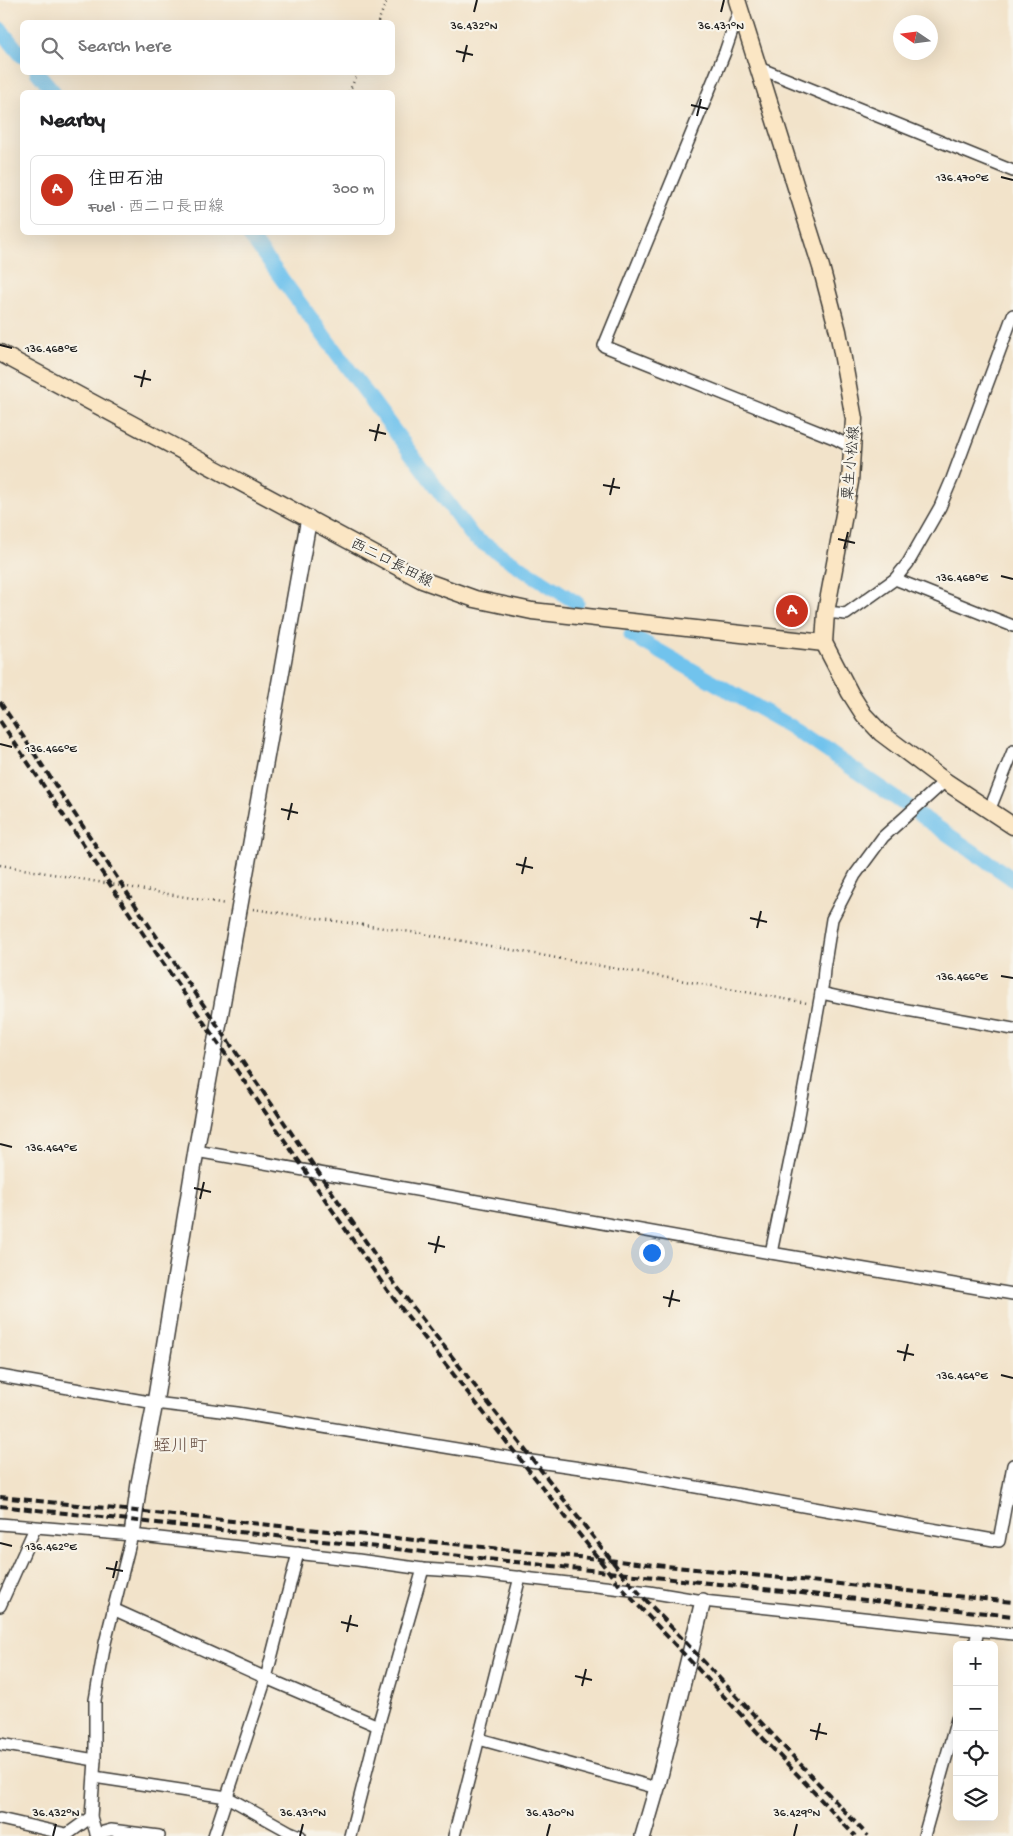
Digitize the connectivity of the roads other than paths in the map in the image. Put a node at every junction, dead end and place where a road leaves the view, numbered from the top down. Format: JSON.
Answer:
{"nodes":[{"id":1,"x":739,"y":3,"type":"edge"},
{"id":2,"x":759,"y":68,"type":"junction"},
{"id":3,"x":1013,"y":170,"type":"edge"},
{"id":4,"x":1013,"y":315,"type":"edge"},
{"id":5,"x":0,"y":353,"type":"edge"},
{"id":6,"x":853,"y":448,"type":"junction"},
{"id":7,"x":309,"y":518,"type":"junction"},
{"id":8,"x":895,"y":580,"type":"junction"},
{"id":9,"x":826,"y":612,"type":"junction"},
{"id":10,"x":1013,"y":626,"type":"edge"},
{"id":11,"x":824,"y":643,"type":"junction"},
{"id":12,"x":1013,"y":751,"type":"edge"},
{"id":13,"x":945,"y":780,"type":"junction"},
{"id":14,"x":989,"y":811,"type":"junction"},
{"id":15,"x":1013,"y":826,"type":"edge"},
{"id":16,"x":821,"y":993,"type":"junction"},
{"id":17,"x":1013,"y":1029,"type":"edge"},
{"id":18,"x":196,"y":1151,"type":"junction"},
{"id":19,"x":771,"y":1253,"type":"junction"},
{"id":20,"x":1013,"y":1294,"type":"edge"},
{"id":21,"x":0,"y":1376,"type":"edge"},
{"id":22,"x":155,"y":1403,"type":"junction"},
{"id":23,"x":1013,"y":1465,"type":"edge"},
{"id":24,"x":0,"y":1524,"type":"edge"},
{"id":25,"x":35,"y":1528,"type":"junction"},
{"id":26,"x":132,"y":1535,"type":"junction"},
{"id":27,"x":298,"y":1553,"type":"junction"},
{"id":28,"x":423,"y":1569,"type":"junction"},
{"id":29,"x":520,"y":1578,"type":"junction"},
{"id":30,"x":703,"y":1601,"type":"junction"},
{"id":31,"x":0,"y":1606,"type":"edge"},
{"id":32,"x":113,"y":1609,"type":"junction"},
{"id":33,"x":978,"y":1630,"type":"junction"},
{"id":34,"x":1013,"y":1634,"type":"edge"},
{"id":35,"x":976,"y":1641,"type":"edge"},
{"id":36,"x":266,"y":1678,"type":"junction"},
{"id":37,"x":378,"y":1726,"type":"junction"},
{"id":38,"x":954,"y":1731,"type":"edge"},
{"id":39,"x":479,"y":1739,"type":"junction"},
{"id":40,"x":0,"y":1744,"type":"edge"},
{"id":41,"x":95,"y":1760,"type":"junction"},
{"id":42,"x":94,"y":1777,"type":"junction"},
{"id":43,"x":657,"y":1788,"type":"junction"},
{"id":44,"x":227,"y":1797,"type":"junction"},
{"id":45,"x":91,"y":1817,"type":"junction"},
{"id":46,"x":0,"y":1819,"type":"edge"},
{"id":47,"x":65,"y":1835,"type":"edge"},
{"id":48,"x":96,"y":1835,"type":"edge"},
{"id":49,"x":159,"y":1836,"type":"edge"},
{"id":50,"x":214,"y":1836,"type":"edge"},
{"id":51,"x":300,"y":1836,"type":"edge"},
{"id":52,"x":350,"y":1836,"type":"edge"},
{"id":53,"x":454,"y":1836,"type":"edge"},
{"id":54,"x":643,"y":1836,"type":"edge"},
{"id":55,"x":924,"y":1836,"type":"edge"}],
"edges":[{"from":1,"to":2,"type":"main road","name":"粟生小松線"},
{"from":1,"to":6,"type":"street"},
{"from":2,"to":3,"type":"street"},
{"from":2,"to":6,"type":"main road","name":"粟生小松線"},
{"from":4,"to":8,"type":"street"},
{"from":5,"to":7,"type":"main road","name":"西二口長田線"},
{"from":6,"to":9,"type":"main road","name":"粟生小松線"},
{"from":7,"to":11,"type":"main road","name":"西二口長田線"},
{"from":7,"to":18,"type":"street"},
{"from":8,"to":9,"type":"street"},
{"from":8,"to":10,"type":"street"},
{"from":9,"to":11,"type":"main road","name":"粟生小松線"},
{"from":11,"to":13,"type":"main road"},
{"from":12,"to":14,"type":"street"},
{"from":13,"to":14,"type":"main road"},
{"from":13,"to":16,"type":"street"},
{"from":14,"to":15,"type":"main road"},
{"from":16,"to":17,"type":"street"},
{"from":16,"to":19,"type":"street"},
{"from":18,"to":19,"type":"street"},
{"from":18,"to":22,"type":"street"},
{"from":19,"to":20,"type":"street"},
{"from":21,"to":22,"type":"street"},
{"from":22,"to":23,"type":"street"},
{"from":22,"to":26,"type":"street"},
{"from":24,"to":25,"type":"street"},
{"from":25,"to":26,"type":"street"},
{"from":25,"to":31,"type":"street"},
{"from":26,"to":27,"type":"street"},
{"from":26,"to":32,"type":"street"},
{"from":27,"to":28,"type":"street"},
{"from":27,"to":36,"type":"street"},
{"from":28,"to":29,"type":"street"},
{"from":28,"to":37,"type":"street"},
{"from":29,"to":30,"type":"street"},
{"from":29,"to":39,"type":"street"},
{"from":30,"to":33,"type":"street"},
{"from":30,"to":43,"type":"street"},
{"from":32,"to":36,"type":"street"},
{"from":32,"to":41,"type":"street"},
{"from":33,"to":34,"type":"street"},
{"from":33,"to":35,"type":"street"},
{"from":36,"to":37,"type":"street"},
{"from":36,"to":44,"type":"street"},
{"from":37,"to":52,"type":"street"},
{"from":38,"to":55,"type":"street"},
{"from":39,"to":43,"type":"street"},
{"from":39,"to":53,"type":"street"},
{"from":40,"to":41,"type":"street"},
{"from":41,"to":42,"type":"street"},
{"from":42,"to":44,"type":"street"},
{"from":42,"to":45,"type":"street"},
{"from":43,"to":54,"type":"street"},
{"from":44,"to":50,"type":"street"},
{"from":44,"to":51,"type":"street"},
{"from":45,"to":47,"type":"street"},
{"from":45,"to":48,"type":"street"},
{"from":46,"to":47,"type":"street"},
{"from":48,"to":49,"type":"street"}]}
